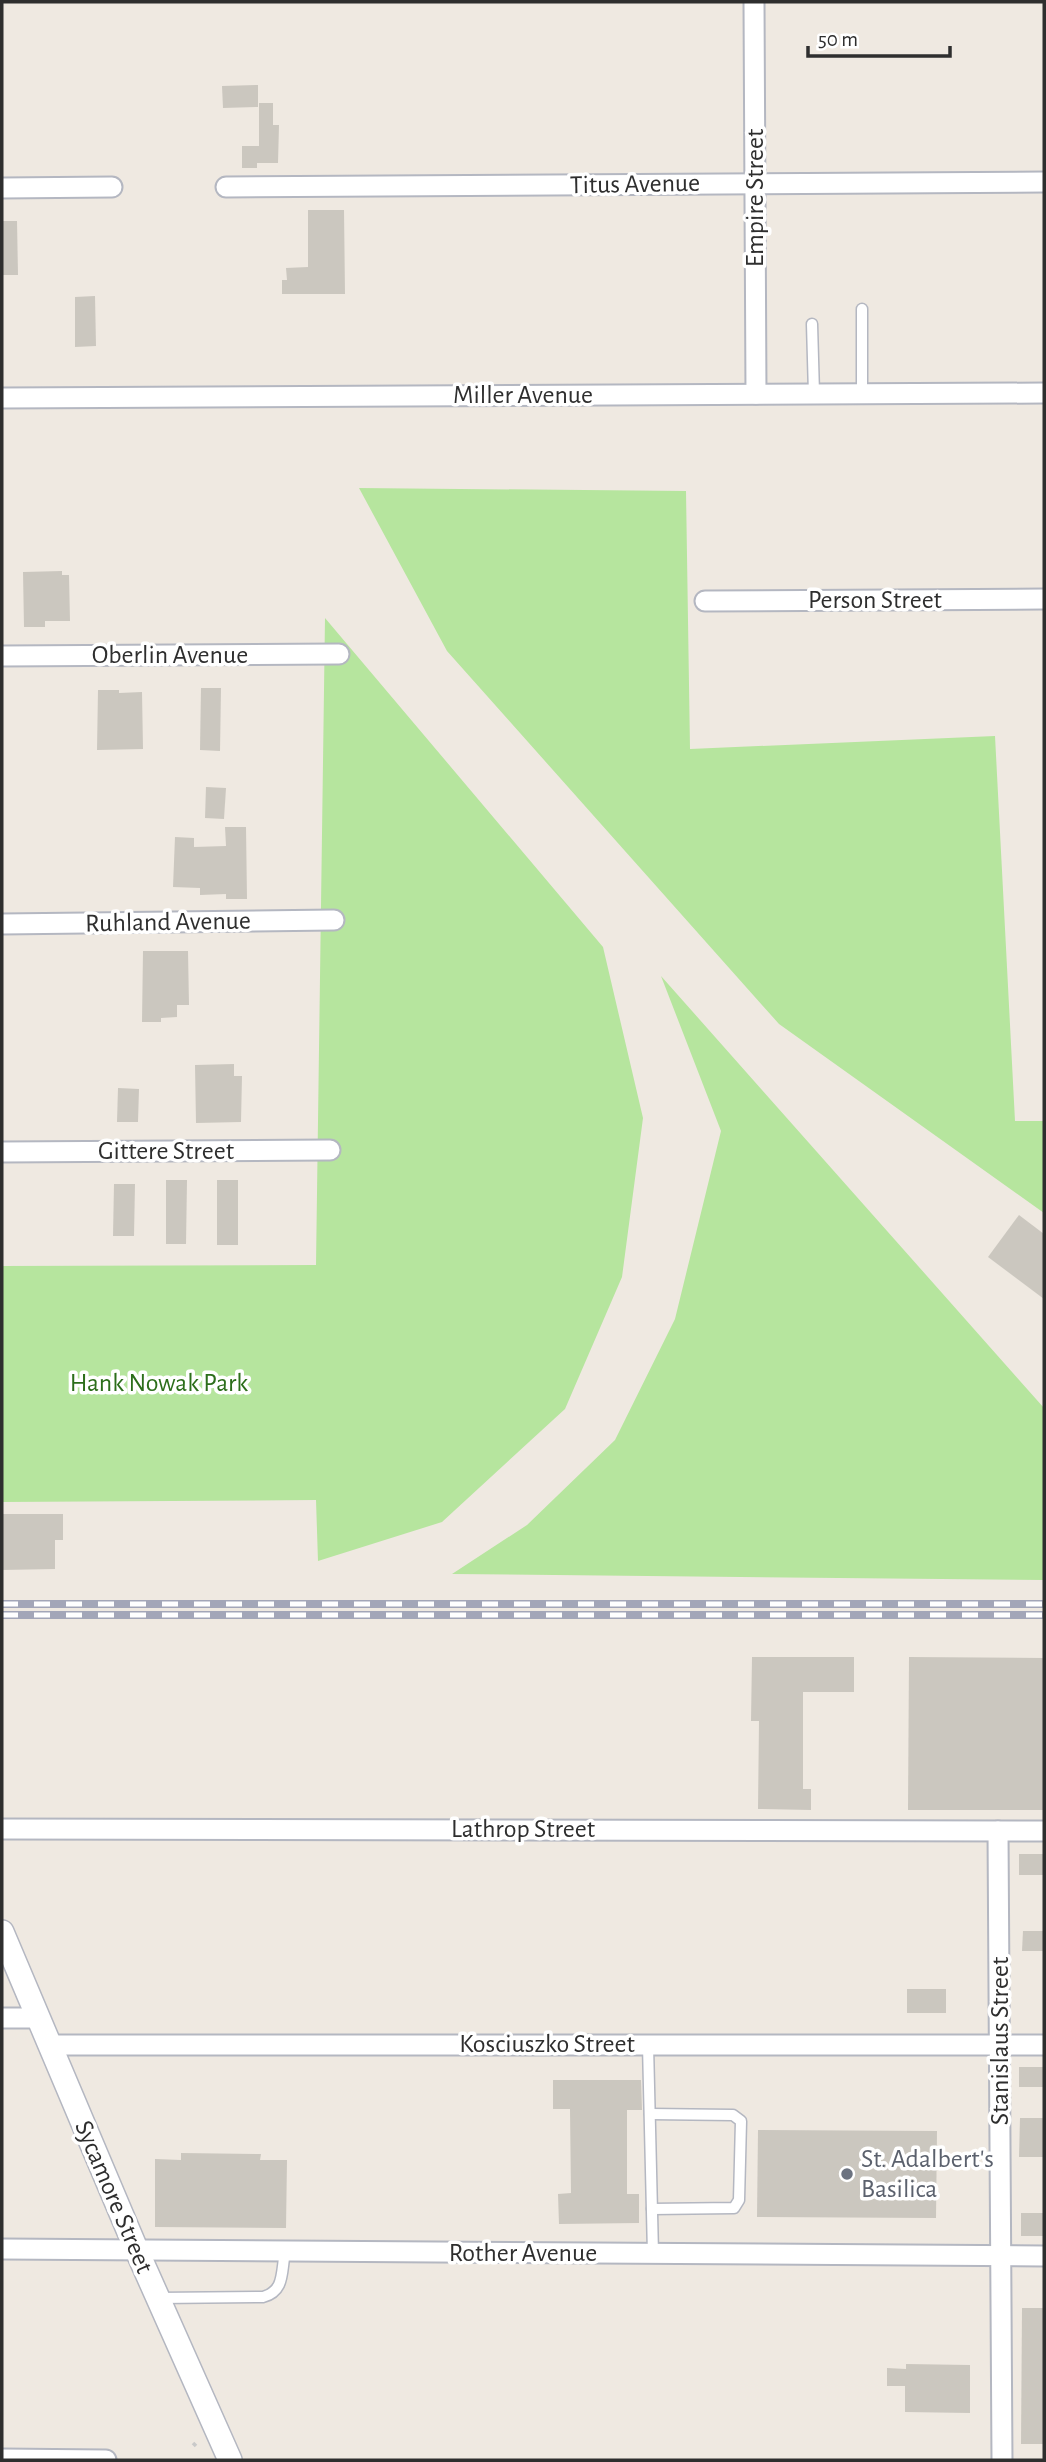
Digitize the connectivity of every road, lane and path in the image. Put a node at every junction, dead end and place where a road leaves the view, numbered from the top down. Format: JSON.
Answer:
{"nodes":[{"id":1,"x":754,"y":2,"type":"edge"},
{"id":2,"x":1044,"y":182,"type":"edge"},
{"id":3,"x":755,"y":183,"type":"junction"},
{"id":4,"x":112,"y":187,"type":"dead end"},
{"id":5,"x":226,"y":187,"type":"dead end"},
{"id":6,"x":2,"y":188,"type":"edge"},
{"id":7,"x":862,"y":309,"type":"dead end"},
{"id":8,"x":812,"y":324,"type":"dead end"},
{"id":9,"x":1044,"y":393,"type":"edge"},
{"id":10,"x":756,"y":394,"type":"junction"},
{"id":11,"x":814,"y":394,"type":"junction"},
{"id":12,"x":862,"y":394,"type":"junction"},
{"id":13,"x":2,"y":398,"type":"edge"},
{"id":14,"x":1044,"y":599,"type":"edge"},
{"id":15,"x":705,"y":601,"type":"dead end"},
{"id":16,"x":339,"y":654,"type":"dead end"},
{"id":17,"x":2,"y":656,"type":"edge"},
{"id":18,"x":334,"y":920,"type":"dead end"},
{"id":19,"x":2,"y":924,"type":"edge"},
{"id":20,"x":330,"y":1150,"type":"dead end"},
{"id":21,"x":2,"y":1152,"type":"edge"},
{"id":22,"x":2,"y":1829,"type":"edge"},
{"id":23,"x":999,"y":1831,"type":"junction"},
{"id":24,"x":1044,"y":1831,"type":"edge"},
{"id":25,"x":2,"y":1932,"type":"edge"},
{"id":26,"x":2,"y":2018,"type":"edge"},
{"id":27,"x":38,"y":2018,"type":"junction"},
{"id":28,"x":648,"y":2043,"type":"junction"},
{"id":29,"x":51,"y":2045,"type":"junction"},
{"id":30,"x":999,"y":2045,"type":"junction"},
{"id":31,"x":1044,"y":2045,"type":"edge"},
{"id":32,"x":650,"y":2114,"type":"junction"},
{"id":33,"x":652,"y":2209,"type":"junction"},
{"id":34,"x":2,"y":2249,"type":"edge"},
{"id":35,"x":137,"y":2251,"type":"junction"},
{"id":36,"x":285,"y":2252,"type":"junction"},
{"id":37,"x":653,"y":2254,"type":"junction"},
{"id":38,"x":1001,"y":2256,"type":"junction"},
{"id":39,"x":1044,"y":2256,"type":"edge"},
{"id":40,"x":158,"y":2298,"type":"junction"},
{"id":41,"x":2,"y":2459,"type":"edge"},
{"id":42,"x":106,"y":2460,"type":"edge"},
{"id":43,"x":230,"y":2460,"type":"edge"},
{"id":44,"x":1002,"y":2460,"type":"edge"}],
"edges":[{"from":1,"to":3,"type":"street","name":"Empire Street"},
{"from":2,"to":3,"type":"street","name":"Titus Avenue"},
{"from":3,"to":5,"type":"street","name":"Titus Avenue"},
{"from":3,"to":10,"type":"street","name":"Empire Street"},
{"from":4,"to":6,"type":"street"},
{"from":7,"to":12,"type":"lane"},
{"from":8,"to":11,"type":"lane"},
{"from":9,"to":12,"type":"street","name":"Miller Avenue"},
{"from":10,"to":11,"type":"street","name":"Miller Avenue"},
{"from":10,"to":13,"type":"street","name":"Miller Avenue"},
{"from":11,"to":12,"type":"street","name":"Miller Avenue"},
{"from":14,"to":15,"type":"street","name":"Person Street"},
{"from":16,"to":17,"type":"street","name":"Oberlin Avenue"},
{"from":18,"to":19,"type":"street","name":"Ruhland Avenue"},
{"from":20,"to":21,"type":"street","name":"Gittere Street"},
{"from":22,"to":23,"type":"street","name":"Lathrop Street"},
{"from":23,"to":24,"type":"street","name":"Lathrop Street"},
{"from":23,"to":30,"type":"street","name":"Stanislaus Street"},
{"from":25,"to":27,"type":"street","name":"Sycamore Street"},
{"from":26,"to":27,"type":"street"},
{"from":27,"to":29,"type":"street","name":"Sycamore Street"},
{"from":28,"to":29,"type":"street","name":"Kosciuszko Street"},
{"from":28,"to":30,"type":"street","name":"Kosciuszko Street"},
{"from":28,"to":32,"type":"lane"},
{"from":29,"to":35,"type":"street","name":"Sycamore Street"},
{"from":30,"to":31,"type":"street","name":"Kosciuszko Street"},
{"from":30,"to":38,"type":"street","name":"Stanislaus Street"},
{"from":32,"to":33,"type":"lane"},
{"from":32,"to":33,"type":"lane"},
{"from":33,"to":37,"type":"lane"},
{"from":34,"to":35,"type":"street","name":"Rother Avenue"},
{"from":35,"to":36,"type":"street","name":"Rother Avenue"},
{"from":35,"to":40,"type":"street","name":"Sycamore Street"},
{"from":36,"to":37,"type":"street","name":"Rother Avenue"},
{"from":36,"to":40,"type":"lane"},
{"from":37,"to":38,"type":"street","name":"Rother Avenue"},
{"from":38,"to":39,"type":"street","name":"Rother Avenue"},
{"from":38,"to":44,"type":"street","name":"Stanislaus Street"},
{"from":40,"to":43,"type":"street","name":"Sycamore Street"},
{"from":41,"to":42,"type":"street"}]}
